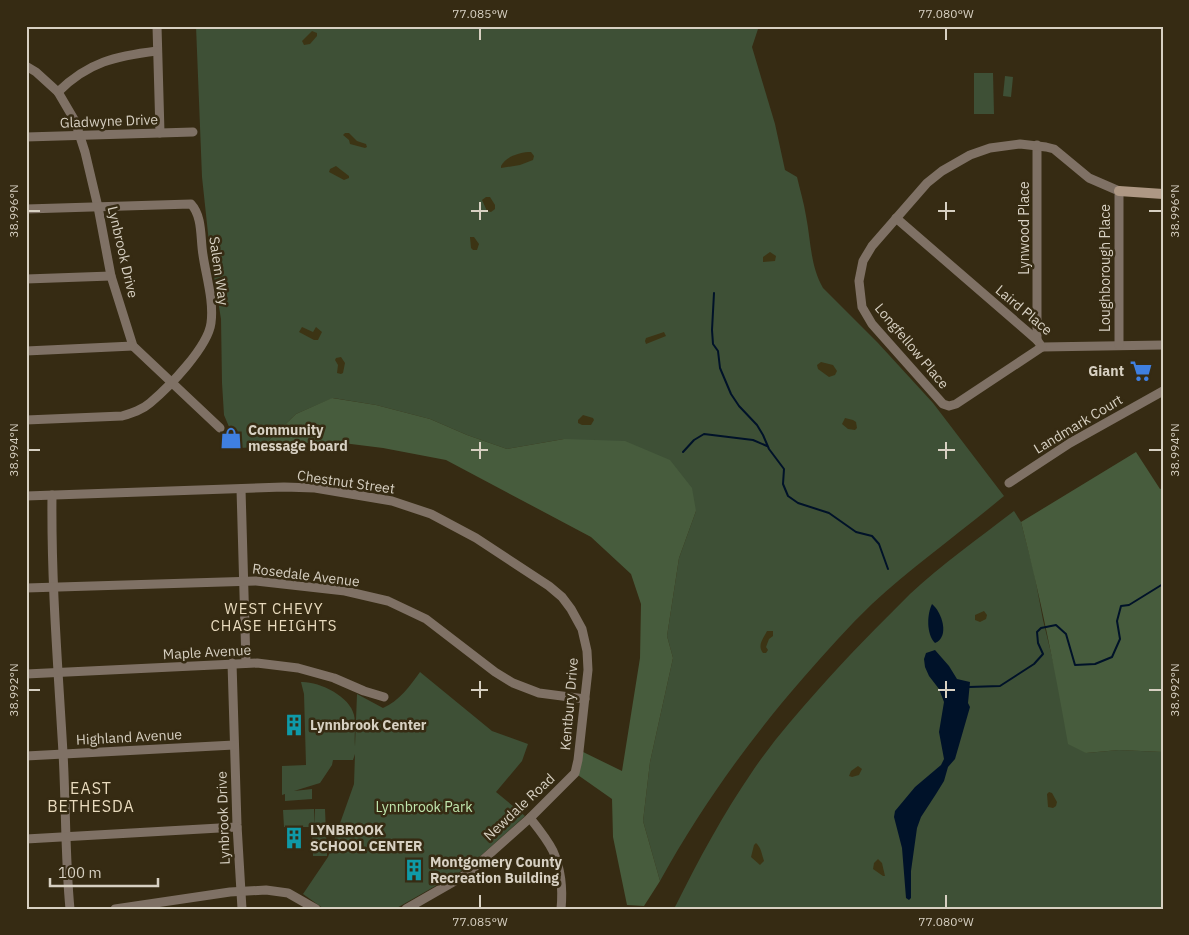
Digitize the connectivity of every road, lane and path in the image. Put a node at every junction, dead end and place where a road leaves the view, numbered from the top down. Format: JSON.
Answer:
{"nodes":[{"id":1,"x":157,"y":26,"type":"edge"},
{"id":2,"x":157,"y":51,"type":"junction"},
{"id":3,"x":26,"y":66,"type":"edge"},
{"id":4,"x":58,"y":92,"type":"junction"},
{"id":5,"x":160,"y":132,"type":"junction"},
{"id":6,"x":193,"y":132,"type":"dead end"},
{"id":7,"x":80,"y":135,"type":"junction"},
{"id":8,"x":26,"y":137,"type":"edge"},
{"id":9,"x":1037,"y":145,"type":"junction"},
{"id":10,"x":1119,"y":191,"type":"junction"},
{"id":11,"x":1163,"y":194,"type":"edge"},
{"id":12,"x":98,"y":207,"type":"junction"},
{"id":13,"x":26,"y":209,"type":"edge"},
{"id":14,"x":896,"y":218,"type":"junction"},
{"id":15,"x":111,"y":276,"type":"junction"},
{"id":16,"x":26,"y":279,"type":"edge"},
{"id":17,"x":1040,"y":343,"type":"junction"},
{"id":18,"x":1119,"y":345,"type":"junction"},
{"id":19,"x":1163,"y":345,"type":"edge"},
{"id":20,"x":133,"y":346,"type":"junction"},
{"id":21,"x":26,"y":351,"type":"edge"},
{"id":22,"x":171,"y":382,"type":"junction"},
{"id":23,"x":1163,"y":391,"type":"edge"},
{"id":24,"x":26,"y":420,"type":"edge"},
{"id":25,"x":220,"y":428,"type":"dead end"},
{"id":26,"x":1009,"y":483,"type":"dead end"},
{"id":27,"x":241,"y":489,"type":"junction"},
{"id":28,"x":52,"y":495,"type":"junction"},
{"id":29,"x":26,"y":496,"type":"edge"},
{"id":30,"x":244,"y":582,"type":"junction"},
{"id":31,"x":53,"y":587,"type":"junction"},
{"id":32,"x":26,"y":588,"type":"edge"},
{"id":33,"x":571,"y":609,"type":"joint"},
{"id":34,"x":246,"y":663,"type":"junction"},
{"id":35,"x":232,"y":664,"type":"junction"},
{"id":36,"x":58,"y":673,"type":"junction"},
{"id":37,"x":26,"y":674,"type":"edge"},
{"id":38,"x":384,"y":697,"type":"dead end"},
{"id":39,"x":585,"y":699,"type":"junction"},
{"id":40,"x":234,"y":745,"type":"junction"},
{"id":41,"x":63,"y":755,"type":"junction"},
{"id":42,"x":26,"y":756,"type":"edge"},
{"id":43,"x":574,"y":774,"type":"joint"},
{"id":44,"x":530,"y":818,"type":"junction"},
{"id":45,"x":237,"y":827,"type":"junction"},
{"id":46,"x":66,"y":837,"type":"junction"},
{"id":47,"x":26,"y":839,"type":"edge"},
{"id":48,"x":240,"y":892,"type":"junction"},
{"id":49,"x":156,"y":906,"type":"edge"},
{"id":50,"x":70,"y":909,"type":"edge"},
{"id":51,"x":115,"y":909,"type":"edge"},
{"id":52,"x":242,"y":909,"type":"edge"},
{"id":53,"x":316,"y":909,"type":"edge"},
{"id":54,"x":406,"y":909,"type":"edge"},
{"id":55,"x":562,"y":909,"type":"edge"}],
"edges":[{"from":1,"to":2,"type":"street"},
{"from":2,"to":4,"type":"street"},
{"from":2,"to":5,"type":"street"},
{"from":3,"to":4,"type":"street","name":"Lynbrook Drive"},
{"from":4,"to":7,"type":"street","name":"Lynbrook Drive"},
{"from":5,"to":6,"type":"street","name":"Gladwyne Drive"},
{"from":5,"to":7,"type":"street","name":"Gladwyne Drive"},
{"from":7,"to":8,"type":"street","name":"Gladwyne Drive"},
{"from":7,"to":12,"type":"street","name":"Lynbrook Drive"},
{"from":9,"to":10,"type":"street"},
{"from":9,"to":14,"type":"street","name":"Longfellow Place"},
{"from":9,"to":17,"type":"street","name":"Lynwood Place"},
{"from":10,"to":11,"type":"street"},
{"from":10,"to":18,"type":"street","name":"Loughborough Place"},
{"from":12,"to":13,"type":"street"},
{"from":12,"to":15,"type":"street","name":"Lynbrook Drive"},
{"from":12,"to":22,"type":"street","name":"Salem Way"},
{"from":14,"to":17,"type":"street","name":"Laird Place"},
{"from":14,"to":17,"type":"street","name":"Longfellow Place"},
{"from":15,"to":16,"type":"street"},
{"from":15,"to":20,"type":"street","name":"Lynbrook Drive"},
{"from":17,"to":18,"type":"street","name":"Laird Place"},
{"from":18,"to":19,"type":"street","name":"Laird Place"},
{"from":20,"to":21,"type":"street"},
{"from":20,"to":22,"type":"street","name":"Lynbrook Drive"},
{"from":22,"to":24,"type":"street","name":"Salem Way"},
{"from":22,"to":25,"type":"street","name":"Lynbrook Drive"},
{"from":23,"to":26,"type":"street","name":"Landmark Court"},
{"from":27,"to":28,"type":"street","name":"Chestnut Street"},
{"from":27,"to":30,"type":"street"},
{"from":27,"to":33,"type":"street","name":"Chestnut Street"},
{"from":28,"to":29,"type":"street","name":"Chestnut Street"},
{"from":28,"to":31,"type":"street"},
{"from":30,"to":31,"type":"street","name":"Rosedale Avenue"},
{"from":30,"to":34,"type":"street"},
{"from":30,"to":39,"type":"street","name":"Rosedale Avenue"},
{"from":31,"to":32,"type":"street","name":"Rosedale Avenue"},
{"from":31,"to":36,"type":"street"},
{"from":33,"to":39,"type":"street","name":"Kentbury Drive"},
{"from":34,"to":35,"type":"street","name":"Maple Avenue"},
{"from":34,"to":38,"type":"street","name":"Maple Avenue"},
{"from":35,"to":36,"type":"street","name":"Maple Avenue"},
{"from":35,"to":40,"type":"street","name":"Lynbrook Drive"},
{"from":36,"to":37,"type":"street","name":"Maple Avenue"},
{"from":36,"to":41,"type":"street"},
{"from":39,"to":43,"type":"street","name":"Kentbury Drive"},
{"from":40,"to":41,"type":"street","name":"Highland Avenue"},
{"from":40,"to":45,"type":"street","name":"Lynbrook Drive"},
{"from":41,"to":42,"type":"street","name":"Highland Avenue"},
{"from":41,"to":46,"type":"street"},
{"from":43,"to":44,"type":"street","name":"Newdale Road"},
{"from":44,"to":54,"type":"street","name":"Newdale Road"},
{"from":44,"to":55,"type":"street"},
{"from":45,"to":46,"type":"street"},
{"from":45,"to":48,"type":"street","name":"Lynbrook Drive"},
{"from":46,"to":47,"type":"street"},
{"from":46,"to":50,"type":"street"},
{"from":48,"to":49,"type":"street"},
{"from":48,"to":52,"type":"street","name":"Lynbrook Drive"},
{"from":48,"to":53,"type":"street"},
{"from":49,"to":51,"type":"street"}]}
